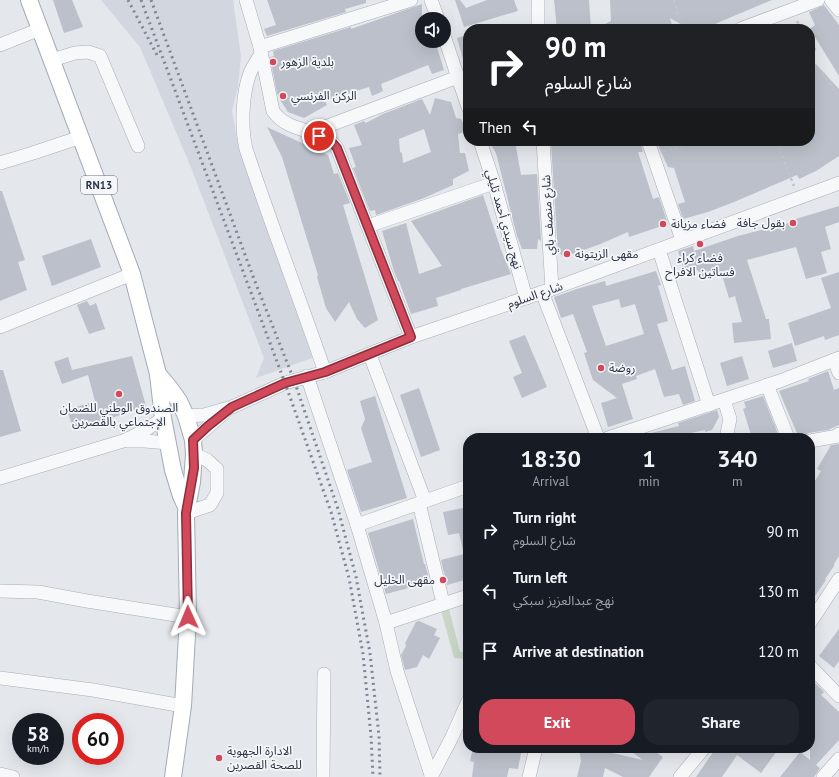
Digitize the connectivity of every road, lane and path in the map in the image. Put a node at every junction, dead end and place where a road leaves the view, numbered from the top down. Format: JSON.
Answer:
{"nodes":[{"id":1,"x":29,"y":0,"type":"edge"},
{"id":2,"x":246,"y":0,"type":"edge"},
{"id":3,"x":411,"y":0,"type":"edge"},
{"id":4,"x":432,"y":0,"type":"edge"},
{"id":5,"x":538,"y":0,"type":"edge"},
{"id":6,"x":674,"y":0,"type":"edge"},
{"id":7,"x":818,"y":0,"type":"edge"},
{"id":8,"x":831,"y":0,"type":"edge"},
{"id":9,"x":839,"y":10,"type":"edge"},
{"id":10,"x":436,"y":12,"type":"edge"},
{"id":11,"x":538,"y":24,"type":"edge"},
{"id":12,"x":681,"y":24,"type":"edge"},
{"id":13,"x":753,"y":24,"type":"edge"},
{"id":14,"x":40,"y":29,"type":"junction"},
{"id":15,"x":0,"y":45,"type":"edge"},
{"id":16,"x":448,"y":48,"type":"edge"},
{"id":17,"x":260,"y":50,"type":"junction"},
{"id":18,"x":52,"y":60,"type":"junction"},
{"id":19,"x":815,"y":64,"type":"edge"},
{"id":20,"x":458,"y":76,"type":"junction"},
{"id":21,"x":463,"y":92,"type":"edge"},
{"id":22,"x":839,"y":97,"type":"edge"},
{"id":23,"x":309,"y":133,"type":"junction"},
{"id":24,"x":81,"y":137,"type":"junction"},
{"id":25,"x":138,"y":146,"type":"dead end"},
{"id":26,"x":482,"y":146,"type":"edge"},
{"id":27,"x":543,"y":146,"type":"edge"},
{"id":28,"x":650,"y":146,"type":"edge"},
{"id":29,"x":682,"y":146,"type":"edge"},
{"id":30,"x":778,"y":146,"type":"edge"},
{"id":31,"x":652,"y":154,"type":"junction"},
{"id":32,"x":0,"y":163,"type":"edge"},
{"id":33,"x":494,"y":182,"type":"junction"},
{"id":34,"x":839,"y":183,"type":"edge"},
{"id":35,"x":799,"y":198,"type":"junction"},
{"id":36,"x":368,"y":226,"type":"junction"},
{"id":37,"x":682,"y":240,"type":"junction"},
{"id":38,"x":659,"y":250,"type":"junction"},
{"id":39,"x":132,"y":274,"type":"junction"},
{"id":40,"x":547,"y":291,"type":"junction"},
{"id":41,"x":526,"y":298,"type":"junction"},
{"id":42,"x":0,"y":327,"type":"edge"},
{"id":43,"x":411,"y":337,"type":"junction"},
{"id":44,"x":370,"y":355,"type":"junction"},
{"id":45,"x":837,"y":359,"type":"edge"},
{"id":46,"x":325,"y":372,"type":"junction"},
{"id":47,"x":839,"y":373,"type":"edge"},
{"id":48,"x":158,"y":374,"type":"junction"},
{"id":49,"x":307,"y":376,"type":"junction"},
{"id":50,"x":767,"y":385,"type":"junction"},
{"id":51,"x":724,"y":400,"type":"junction"},
{"id":52,"x":709,"y":405,"type":"junction"},
{"id":53,"x":232,"y":407,"type":"junction"},
{"id":54,"x":186,"y":416,"type":"junction"},
{"id":55,"x":163,"y":418,"type":"junction"},
{"id":56,"x":596,"y":433,"type":"edge"},
{"id":57,"x":623,"y":433,"type":"edge"},
{"id":58,"x":727,"y":433,"type":"edge"},
{"id":59,"x":786,"y":433,"type":"edge"},
{"id":60,"x":839,"y":434,"type":"edge"},
{"id":61,"x":815,"y":440,"type":"edge"},
{"id":62,"x":123,"y":441,"type":"junction"},
{"id":63,"x":168,"y":443,"type":"junction"},
{"id":64,"x":193,"y":447,"type":"junction"},
{"id":65,"x":0,"y":478,"type":"edge"},
{"id":66,"x":463,"y":488,"type":"edge"},
{"id":67,"x":422,"y":502,"type":"junction"},
{"id":68,"x":186,"y":511,"type":"junction"},
{"id":69,"x":357,"y":525,"type":"junction"},
{"id":70,"x":839,"y":579,"type":"edge"},
{"id":71,"x":0,"y":590,"type":"edge"},
{"id":72,"x":463,"y":597,"type":"edge"},
{"id":73,"x":443,"y":603,"type":"junction"},
{"id":74,"x":815,"y":615,"type":"edge"},
{"id":75,"x":188,"y":617,"type":"junction"},
{"id":76,"x":386,"y":623,"type":"junction"},
{"id":77,"x":815,"y":671,"type":"edge"},
{"id":78,"x":324,"y":674,"type":"dead end"},
{"id":79,"x":0,"y":678,"type":"edge"},
{"id":80,"x":839,"y":696,"type":"edge"},
{"id":81,"x":184,"y":706,"type":"junction"},
{"id":82,"x":463,"y":712,"type":"edge"},
{"id":83,"x":535,"y":753,"type":"edge"},
{"id":84,"x":700,"y":753,"type":"edge"},
{"id":85,"x":839,"y":759,"type":"edge"},
{"id":86,"x":0,"y":774,"type":"edge"},
{"id":87,"x":431,"y":776,"type":"edge"},
{"id":88,"x":13,"y":777,"type":"edge"},
{"id":89,"x":172,"y":777,"type":"edge"},
{"id":90,"x":324,"y":777,"type":"edge"},
{"id":91,"x":529,"y":777,"type":"edge"},
{"id":92,"x":680,"y":777,"type":"edge"},
{"id":93,"x":823,"y":777,"type":"edge"}],
"edges":[{"from":1,"to":14,"type":"main road","number":"RN13"},
{"from":2,"to":17,"type":"street"},
{"from":3,"to":17,"type":"street"},
{"from":4,"to":10,"type":"street"},
{"from":5,"to":11,"type":"street"},
{"from":6,"to":12,"type":"path"},
{"from":7,"to":13,"type":"street"},
{"from":8,"to":9,"type":"street"},
{"from":14,"to":15,"type":"street"},
{"from":14,"to":18,"type":"main road","number":"RN13"},
{"from":16,"to":20,"type":"street"},
{"from":17,"to":23,"type":"street"},
{"from":17,"to":46,"type":"street"},
{"from":18,"to":24,"type":"main road","number":"RN13"},
{"from":18,"to":25,"type":"street"},
{"from":19,"to":22,"type":"path"},
{"from":20,"to":21,"type":"street"},
{"from":20,"to":23,"type":"street"},
{"from":23,"to":36,"type":"street"},
{"from":24,"to":32,"type":"street"},
{"from":24,"to":39,"type":"main road","number":"RN13"},
{"from":26,"to":33,"type":"street","name":"نهج سيدي أحمد تليلي"},
{"from":27,"to":40,"type":"street","name":"شارع منصف باي"},
{"from":28,"to":31,"type":"street"},
{"from":29,"to":31,"type":"path"},
{"from":30,"to":35,"type":"path"},
{"from":31,"to":37,"type":"street"},
{"from":33,"to":36,"type":"street"},
{"from":33,"to":41,"type":"street","name":"نهج سيدي أحمد تليلي"},
{"from":34,"to":35,"type":"street","name":"شارع السلوم"},
{"from":35,"to":37,"type":"street","name":"شارع السلوم"},
{"from":36,"to":43,"type":"street"},
{"from":37,"to":38,"type":"street","name":"شارع السلوم"},
{"from":38,"to":40,"type":"street","name":"شارع السلوم"},
{"from":38,"to":52,"type":"street"},
{"from":39,"to":42,"type":"street"},
{"from":39,"to":48,"type":"main road","number":"RN13"},
{"from":40,"to":41,"type":"street","name":"شارع السلوم"},
{"from":40,"to":56,"type":"street","name":"شارع منصف باي"},
{"from":41,"to":43,"type":"street","name":"شارع السلوم"},
{"from":43,"to":44,"type":"street","name":"شارع السلوم"},
{"from":44,"to":46,"type":"street","name":"شارع السلوم"},
{"from":44,"to":67,"type":"street"},
{"from":45,"to":47,"type":"street"},
{"from":45,"to":50,"type":"street"},
{"from":46,"to":49,"type":"street","name":"شارع السلوم"},
{"from":48,"to":54,"type":"main road"},
{"from":48,"to":55,"type":"main road"},
{"from":49,"to":53,"type":"street","name":"شارع السلوم"},
{"from":49,"to":69,"type":"street"},
{"from":50,"to":51,"type":"street"},
{"from":50,"to":59,"type":"street"},
{"from":51,"to":52,"type":"street"},
{"from":51,"to":58,"type":"street"},
{"from":52,"to":57,"type":"street"},
{"from":53,"to":54,"type":"street","name":"شارع السلوم"},
{"from":53,"to":64,"type":"street","name":"شارع السلوم"},
{"from":54,"to":55,"type":"main road"},
{"from":54,"to":64,"type":"main road"},
{"from":55,"to":62,"type":"street"},
{"from":55,"to":63,"type":"main road"},
{"from":60,"to":61,"type":"street"},
{"from":62,"to":63,"type":"street"},
{"from":62,"to":65,"type":"street"},
{"from":63,"to":64,"type":"main road"},
{"from":63,"to":68,"type":"main road"},
{"from":64,"to":68,"type":"main road"},
{"from":64,"to":68,"type":"street"},
{"from":66,"to":67,"type":"street"},
{"from":67,"to":69,"type":"street"},
{"from":67,"to":73,"type":"street"},
{"from":68,"to":75,"type":"main road"},
{"from":69,"to":76,"type":"street"},
{"from":70,"to":74,"type":"street"},
{"from":71,"to":75,"type":"street"},
{"from":72,"to":73,"type":"street"},
{"from":73,"to":76,"type":"street"},
{"from":75,"to":81,"type":"main road"},
{"from":76,"to":87,"type":"street"},
{"from":77,"to":80,"type":"street"},
{"from":78,"to":90,"type":"street"},
{"from":79,"to":81,"type":"street"},
{"from":81,"to":89,"type":"main road"},
{"from":82,"to":87,"type":"street"},
{"from":83,"to":91,"type":"street"},
{"from":84,"to":92,"type":"street"},
{"from":85,"to":93,"type":"street"},
{"from":86,"to":88,"type":"street"}]}
